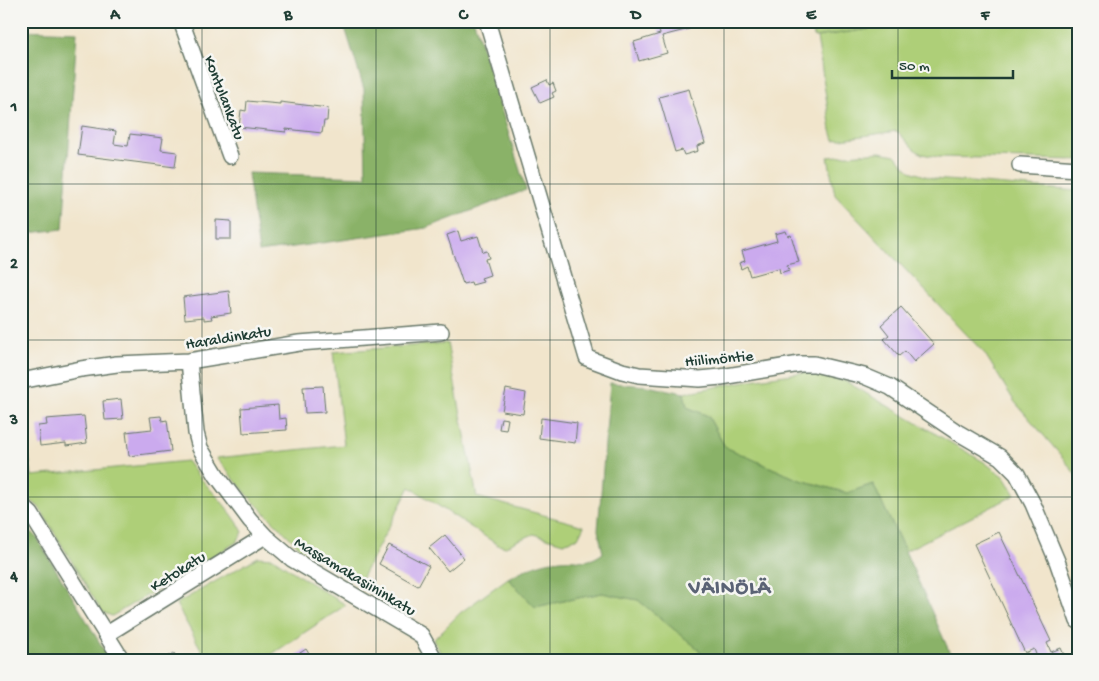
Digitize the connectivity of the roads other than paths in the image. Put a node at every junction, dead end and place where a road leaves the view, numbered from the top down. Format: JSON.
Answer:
{"nodes":[{"id":1,"x":180,"y":21,"type":"edge"},
{"id":2,"x":487,"y":21,"type":"edge"},
{"id":3,"x":230,"y":156,"type":"dead end"},
{"id":4,"x":1020,"y":165,"type":"dead end"},
{"id":5,"x":1078,"y":168,"type":"edge"},
{"id":6,"x":441,"y":332,"type":"dead end"},
{"id":7,"x":189,"y":361,"type":"junction"},
{"id":8,"x":21,"y":381,"type":"edge"},
{"id":9,"x":21,"y":505,"type":"edge"},
{"id":10,"x":265,"y":536,"type":"junction"},
{"id":11,"x":1078,"y":621,"type":"edge"},
{"id":12,"x":106,"y":634,"type":"junction"},
{"id":13,"x":122,"y":660,"type":"edge"},
{"id":14,"x":435,"y":660,"type":"edge"}],
"edges":[{"from":1,"to":3,"type":"street","name":"Kontulankatu"},
{"from":2,"to":11,"type":"street","name":"Hiilimöntie"},
{"from":4,"to":5,"type":"street"},
{"from":6,"to":7,"type":"street","name":"Haraldinkatu"},
{"from":7,"to":8,"type":"street","name":"Haraldinkatu"},
{"from":7,"to":10,"type":"street","name":"Massamakasiininkatu"},
{"from":9,"to":12,"type":"street"},
{"from":10,"to":12,"type":"street","name":"Ketokatu"},
{"from":10,"to":14,"type":"street","name":"Massamakasiininkatu"},
{"from":12,"to":13,"type":"street"}]}
